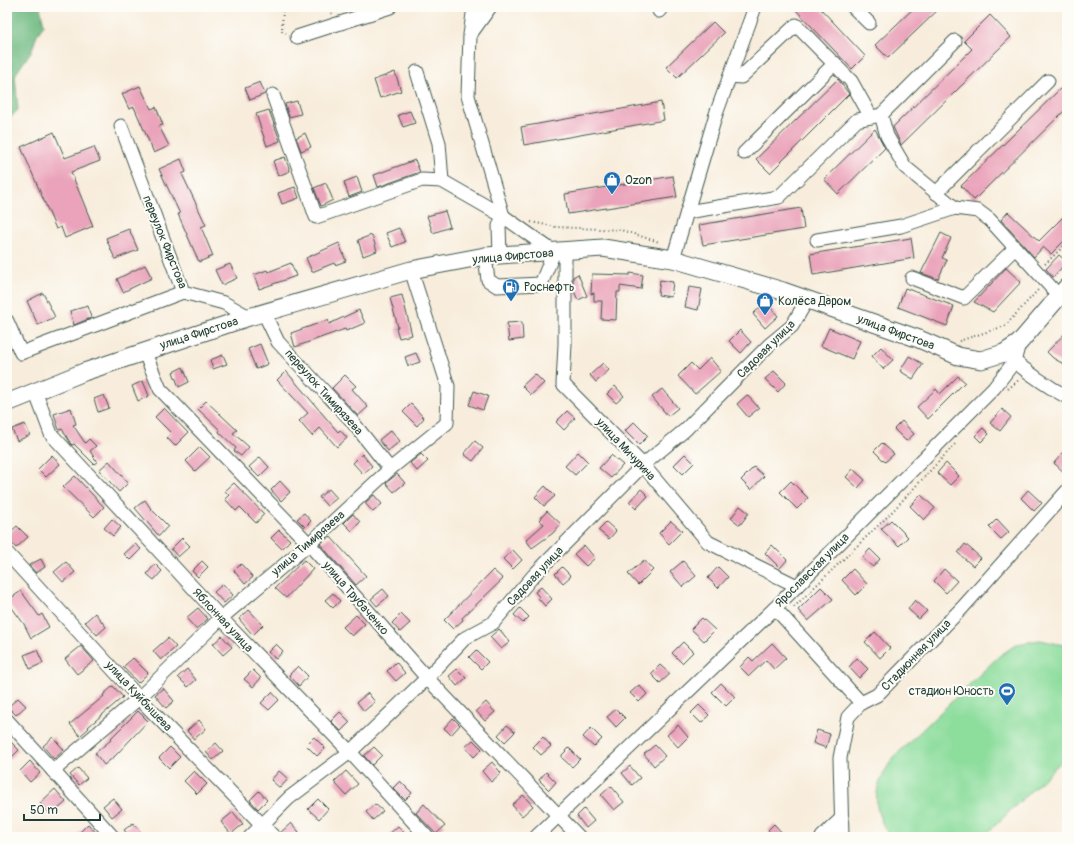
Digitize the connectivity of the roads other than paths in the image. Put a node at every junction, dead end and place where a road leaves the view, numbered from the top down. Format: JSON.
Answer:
{"nodes":[{"id":1,"x":390,"y":7,"type":"edge"},
{"id":2,"x":474,"y":7,"type":"edge"},
{"id":3,"x":490,"y":7,"type":"edge"},
{"id":4,"x":755,"y":7,"type":"edge"},
{"id":5,"x":853,"y":7,"type":"edge"},
{"id":6,"x":869,"y":24,"type":"dead end"},
{"id":7,"x":470,"y":35,"type":"junction"},
{"id":8,"x":297,"y":37,"type":"road end"},
{"id":9,"x":955,"y":41,"type":"dead end"},
{"id":10,"x":834,"y":63,"type":"junction"},
{"id":11,"x":417,"y":72,"type":"dead end"},
{"id":12,"x":730,"y":76,"type":"junction"},
{"id":13,"x":1048,"y":81,"type":"dead end"},
{"id":14,"x":273,"y":95,"type":"dead end"},
{"id":15,"x":876,"y":116,"type":"junction"},
{"id":16,"x":121,"y":126,"type":"dead end"},
{"id":17,"x":744,"y":153,"type":"dead end"},
{"id":18,"x":442,"y":181,"type":"junction"},
{"id":19,"x":936,"y":193,"type":"junction"},
{"id":20,"x":955,"y":208,"type":"junction"},
{"id":21,"x":687,"y":212,"type":"junction"},
{"id":22,"x":502,"y":216,"type":"junction"},
{"id":23,"x":817,"y":240,"type":"dead end"},
{"id":24,"x":1016,"y":248,"type":"junction"},
{"id":25,"x":560,"y":252,"type":"junction"},
{"id":26,"x":675,"y":253,"type":"junction"},
{"id":27,"x":492,"y":255,"type":"junction"},
{"id":28,"x":411,"y":270,"type":"junction"},
{"id":29,"x":912,"y":278,"type":"dead end"},
{"id":30,"x":182,"y":292,"type":"junction"},
{"id":31,"x":1063,"y":292,"type":"edge"},
{"id":32,"x":807,"y":300,"type":"junction"},
{"id":33,"x":256,"y":315,"type":"junction"},
{"id":34,"x":7,"y":321,"type":"edge"},
{"id":35,"x":144,"y":351,"type":"junction"},
{"id":36,"x":1009,"y":358,"type":"junction"},
{"id":37,"x":35,"y":392,"type":"junction"},
{"id":38,"x":1067,"y":397,"type":"edge"},
{"id":39,"x":7,"y":403,"type":"edge"},
{"id":40,"x":643,"y":465,"type":"junction"},
{"id":41,"x":390,"y":469,"type":"junction"},
{"id":42,"x":1067,"y":491,"type":"edge"},
{"id":43,"x":309,"y":544,"type":"junction"},
{"id":44,"x":7,"y":553,"type":"edge"},
{"id":45,"x":797,"y":586,"type":"junction"},
{"id":46,"x":775,"y":608,"type":"junction"},
{"id":47,"x":221,"y":618,"type":"junction"},
{"id":48,"x":427,"y":678,"type":"junction"},
{"id":49,"x":139,"y":698,"type":"junction"},
{"id":50,"x":861,"y":703,"type":"junction"},
{"id":51,"x":7,"y":720,"type":"edge"},
{"id":52,"x":350,"y":752,"type":"junction"},
{"id":53,"x":53,"y":771,"type":"junction"},
{"id":54,"x":559,"y":815,"type":"junction"},
{"id":55,"x":842,"y":818,"type":"junction"},
{"id":56,"x":262,"y":825,"type":"junction"},
{"id":57,"x":113,"y":837,"type":"edge"},
{"id":58,"x":250,"y":837,"type":"edge"},
{"id":59,"x":274,"y":837,"type":"edge"},
{"id":60,"x":427,"y":837,"type":"edge"},
{"id":61,"x":536,"y":837,"type":"edge"},
{"id":62,"x":579,"y":837,"type":"edge"},
{"id":63,"x":822,"y":837,"type":"edge"},
{"id":64,"x":842,"y":837,"type":"edge"}],
"edges":[{"from":1,"to":8,"type":"street"},
{"from":2,"to":7,"type":"street"},
{"from":3,"to":7,"type":"street"},
{"from":4,"to":12,"type":"street"},
{"from":5,"to":6,"type":"street"},
{"from":7,"to":22,"type":"street"},
{"from":9,"to":15,"type":"street"},
{"from":10,"to":12,"type":"street"},
{"from":10,"to":15,"type":"street"},
{"from":10,"to":17,"type":"street"},
{"from":11,"to":18,"type":"street"},
{"from":12,"to":21,"type":"street"},
{"from":13,"to":19,"type":"street"},
{"from":14,"to":18,"type":"street"},
{"from":15,"to":19,"type":"street"},
{"from":15,"to":21,"type":"street"},
{"from":16,"to":30,"type":"street","name":"переулок Фирстова"},
{"from":18,"to":22,"type":"street"},
{"from":19,"to":20,"type":"street"},
{"from":20,"to":23,"type":"street"},
{"from":20,"to":24,"type":"street"},
{"from":21,"to":26,"type":"street"},
{"from":22,"to":25,"type":"street"},
{"from":22,"to":27,"type":"street"},
{"from":24,"to":29,"type":"street"},
{"from":24,"to":31,"type":"street"},
{"from":25,"to":26,"type":"main road","name":"улица Фирстова"},
{"from":25,"to":27,"type":"main road","name":"улица Фирстова"},
{"from":25,"to":27,"type":"street"},
{"from":25,"to":40,"type":"street","name":"улица Мичурина"},
{"from":26,"to":32,"type":"main road","name":"улица Фирстова"},
{"from":27,"to":28,"type":"main road","name":"улица Фирстова"},
{"from":28,"to":33,"type":"main road","name":"улица Фирстова"},
{"from":28,"to":41,"type":"street","name":"улица Тимирязева"},
{"from":30,"to":33,"type":"street","name":"переулок Фирстова"},
{"from":30,"to":34,"type":"street"},
{"from":31,"to":36,"type":"main road","name":"улица Фирстова"},
{"from":32,"to":36,"type":"main road","name":"улица Фирстова"},
{"from":32,"to":40,"type":"street","name":"Садовая улица"},
{"from":33,"to":35,"type":"main road","name":"улица Фирстова"},
{"from":33,"to":41,"type":"street","name":"переулок Тимирязева"},
{"from":35,"to":37,"type":"main road","name":"улица Фирстова"},
{"from":35,"to":43,"type":"street","name":"улица Трубаченко"},
{"from":36,"to":38,"type":"street"},
{"from":36,"to":45,"type":"street","name":"Ярославская улица"},
{"from":37,"to":39,"type":"main road","name":"улица Фирстова"},
{"from":37,"to":47,"type":"street","name":"Яблонная улица"},
{"from":40,"to":45,"type":"street","name":"улица Мичурина"},
{"from":40,"to":48,"type":"street","name":"Садовая улица"},
{"from":41,"to":43,"type":"street","name":"улица Тимирязева"},
{"from":42,"to":50,"type":"street","name":"Стадионная улица"},
{"from":43,"to":47,"type":"street","name":"улица Тимирязева"},
{"from":43,"to":48,"type":"street","name":"улица Трубаченко"},
{"from":44,"to":49,"type":"street","name":"улица Куйбышева"},
{"from":45,"to":46,"type":"street","name":"Ярославская улица"},
{"from":46,"to":50,"type":"street"},
{"from":46,"to":54,"type":"street","name":"Ярославская улица"},
{"from":47,"to":49,"type":"street","name":"улица Тимирязева"},
{"from":47,"to":52,"type":"street","name":"Яблонная улица"},
{"from":48,"to":52,"type":"street","name":"Садовая улица"},
{"from":48,"to":54,"type":"street","name":"улица Трубаченко"},
{"from":49,"to":53,"type":"street","name":"улица Тимирязева"},
{"from":49,"to":56,"type":"street","name":"улица Куйбышева"},
{"from":50,"to":55,"type":"street","name":"Стадионная улица"},
{"from":51,"to":53,"type":"street"},
{"from":52,"to":56,"type":"street","name":"Садовая улица"},
{"from":52,"to":60,"type":"street","name":"Яблонная улица"},
{"from":53,"to":57,"type":"street"},
{"from":54,"to":61,"type":"street","name":"Ярославская улица"},
{"from":54,"to":62,"type":"street","name":"улица Трубаченко"},
{"from":55,"to":63,"type":"street"},
{"from":55,"to":64,"type":"street","name":"Стадионная улица"},
{"from":56,"to":58,"type":"street","name":"Садовая улица"},
{"from":56,"to":59,"type":"street","name":"улица Куйбышева"}]}
